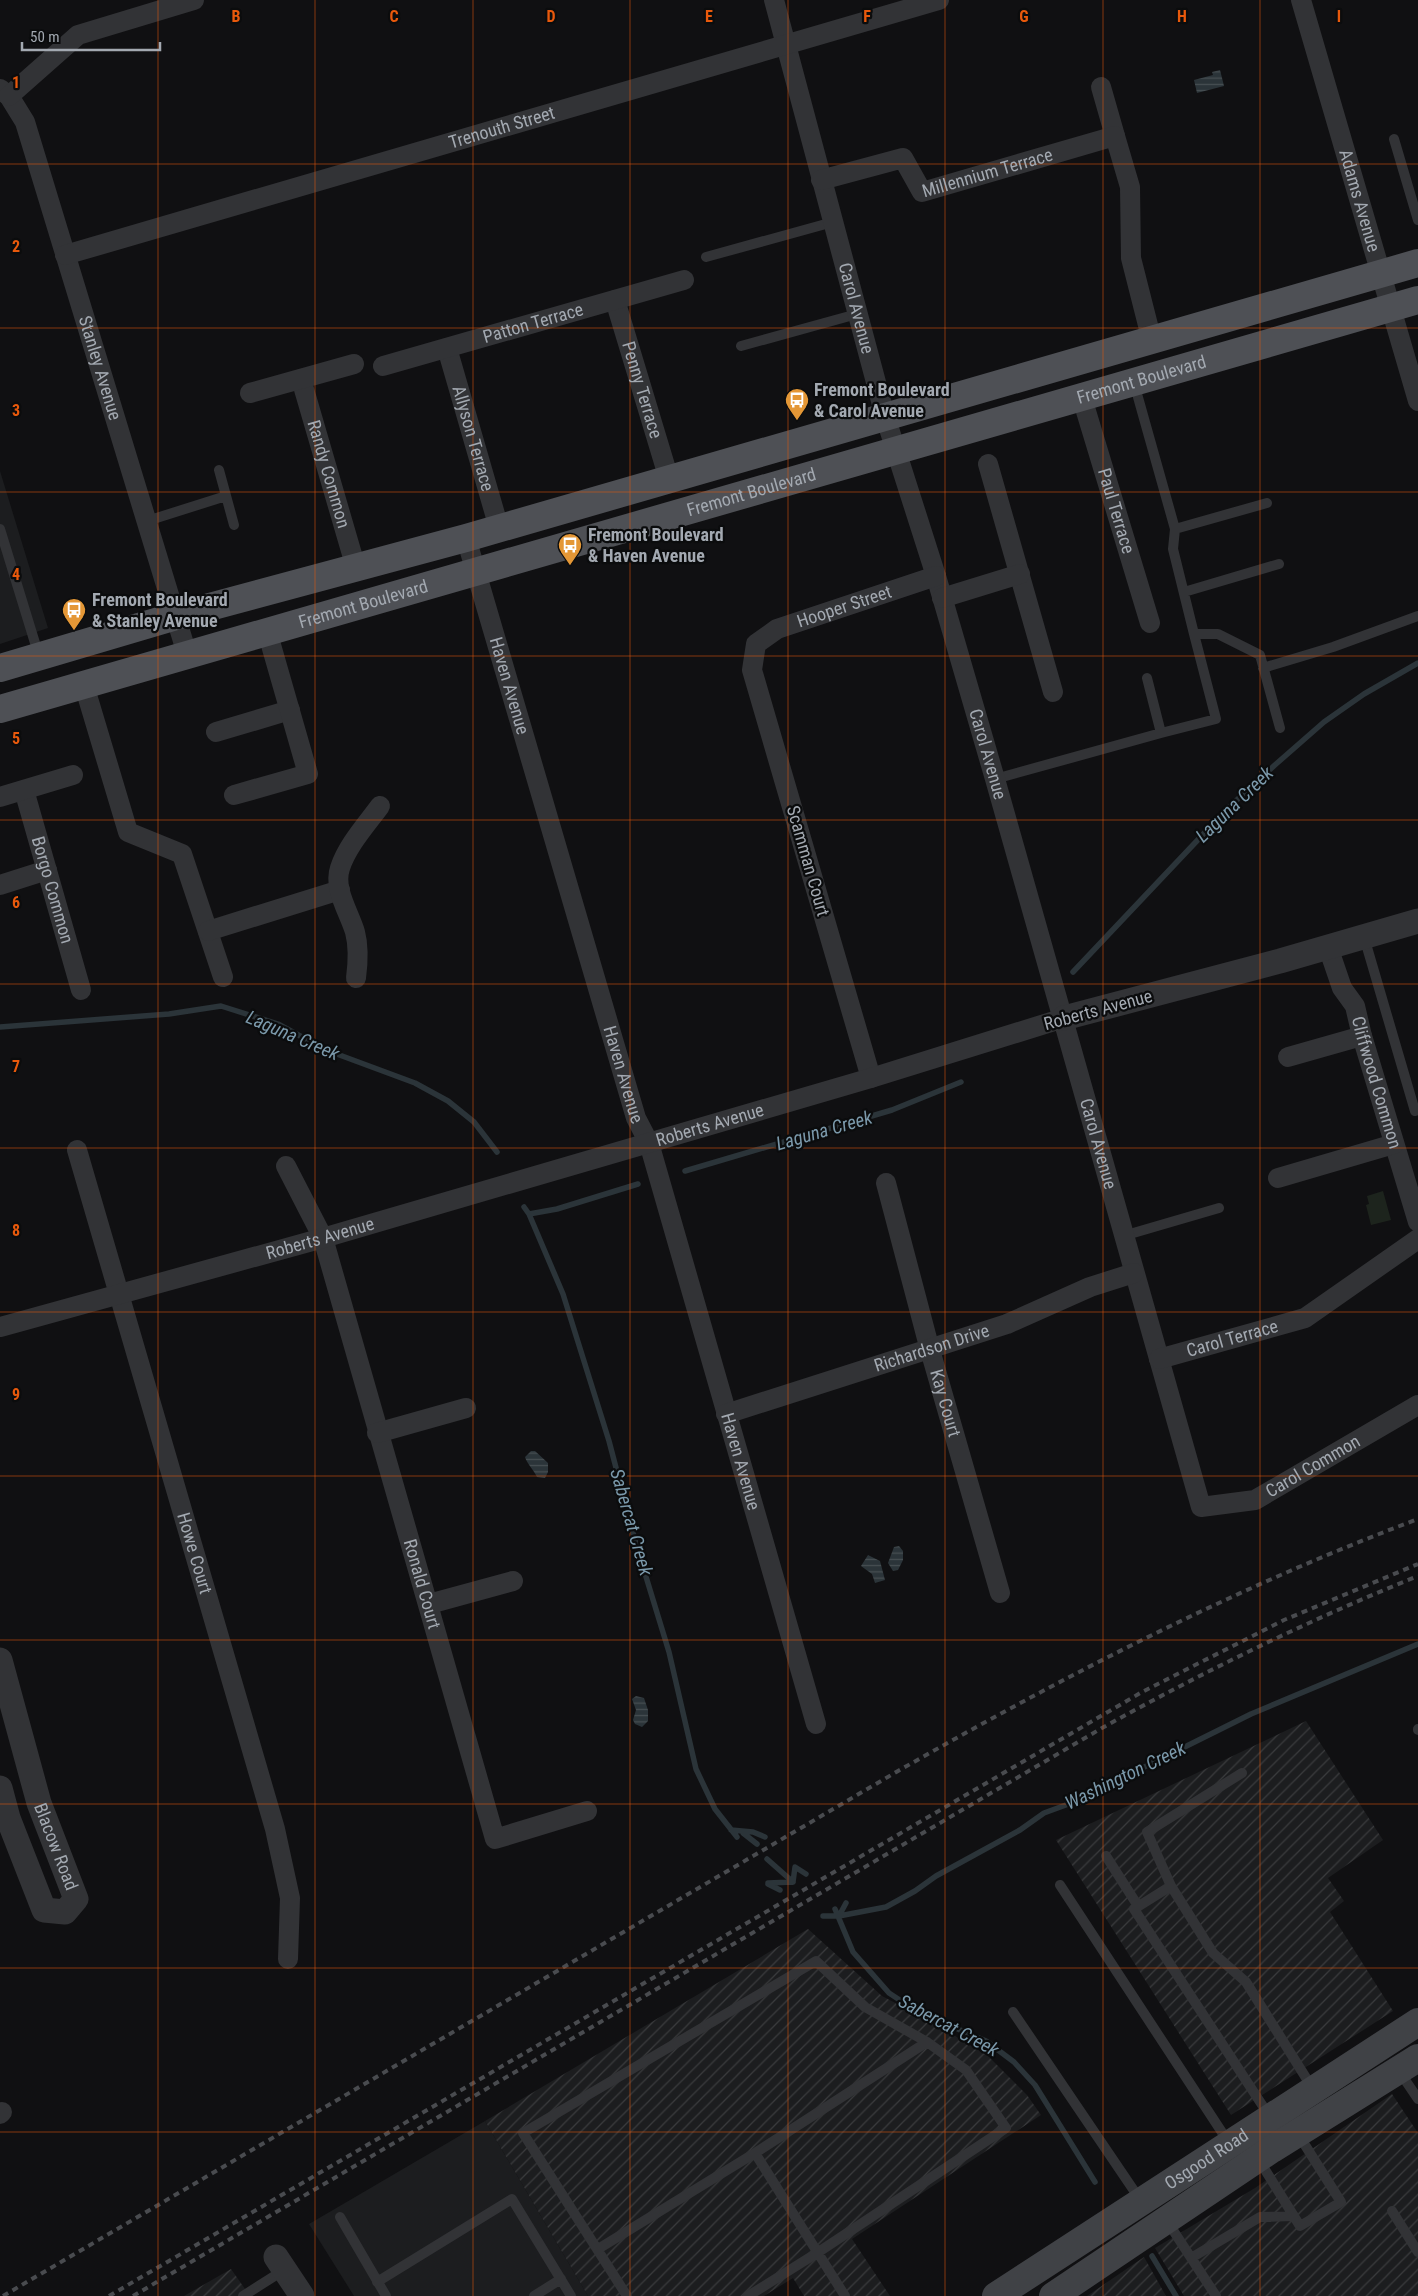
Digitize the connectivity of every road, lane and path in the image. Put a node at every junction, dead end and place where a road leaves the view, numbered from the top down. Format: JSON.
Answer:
{"nodes":[{"id":1,"x":194,"y":0,"type":"edge"},
{"id":2,"x":774,"y":0,"type":"edge"},
{"id":3,"x":939,"y":0,"type":"edge"},
{"id":4,"x":1301,"y":0,"type":"edge"},
{"id":5,"x":786,"y":44,"type":"junction"},
{"id":6,"x":1101,"y":87,"type":"dead end"},
{"id":7,"x":5,"y":93,"type":"edge"},
{"id":8,"x":1115,"y":136,"type":"junction"},
{"id":9,"x":1394,"y":139,"type":"dead end"},
{"id":10,"x":821,"y":180,"type":"junction"},
{"id":11,"x":1418,"y":220,"type":"edge"},
{"id":12,"x":833,"y":222,"type":"junction"},
{"id":13,"x":65,"y":254,"type":"junction"},
{"id":14,"x":706,"y":257,"type":"dead end"},
{"id":15,"x":1418,"y":263,"type":"edge"},
{"id":16,"x":1381,"y":274,"type":"junction"},
{"id":17,"x":684,"y":280,"type":"dead end"},
{"id":18,"x":615,"y":300,"type":"junction"},
{"id":19,"x":1418,"y":300,"type":"edge"},
{"id":20,"x":1391,"y":307,"type":"junction"},
{"id":21,"x":858,"y":314,"type":"junction"},
{"id":22,"x":1152,"y":341,"type":"junction"},
{"id":23,"x":742,"y":346,"type":"dead end"},
{"id":24,"x":447,"y":348,"type":"junction"},
{"id":25,"x":354,"y":364,"type":"dead end"},
{"id":26,"x":383,"y":366,"type":"dead end"},
{"id":27,"x":301,"y":379,"type":"junction"},
{"id":28,"x":1134,"y":382,"type":"junction"},
{"id":29,"x":250,"y":393,"type":"dead end"},
{"id":30,"x":1082,"y":398,"type":"junction"},
{"id":31,"x":1418,"y":399,"type":"edge"},
{"id":32,"x":886,"y":416,"type":"junction"},
{"id":33,"x":896,"y":450,"type":"junction"},
{"id":34,"x":988,"y":464,"type":"dead end"},
{"id":35,"x":219,"y":470,"type":"dead end"},
{"id":36,"x":669,"y":479,"type":"junction"},
{"id":37,"x":226,"y":496,"type":"junction"},
{"id":38,"x":1267,"y":503,"type":"dead end"},
{"id":39,"x":146,"y":521,"type":"junction"},
{"id":40,"x":234,"y":524,"type":"dead end"},
{"id":41,"x":0,"y":528,"type":"edge"},
{"id":42,"x":500,"y":528,"type":"junction"},
{"id":43,"x":1176,"y":529,"type":"junction"},
{"id":44,"x":466,"y":538,"type":"junction"},
{"id":45,"x":1279,"y":564,"type":"dead end"},
{"id":46,"x":356,"y":568,"type":"junction"},
{"id":47,"x":475,"y":571,"type":"junction"},
{"id":48,"x":1020,"y":574,"type":"junction"},
{"id":49,"x":936,"y":576,"type":"junction"},
{"id":50,"x":1184,"y":592,"type":"junction"},
{"id":51,"x":942,"y":598,"type":"junction"},
{"id":52,"x":176,"y":616,"type":"junction"},
{"id":53,"x":1418,"y":616,"type":"edge"},
{"id":54,"x":1150,"y":623,"type":"dead end"},
{"id":55,"x":266,"y":632,"type":"junction"},
{"id":56,"x":1194,"y":634,"type":"junction"},
{"id":57,"x":756,"y":644,"type":"joint"},
{"id":58,"x":187,"y":654,"type":"junction"},
{"id":59,"x":40,"y":656,"type":"junction"},
{"id":60,"x":0,"y":668,"type":"edge"},
{"id":61,"x":1263,"y":668,"type":"junction"},
{"id":62,"x":1147,"y":678,"type":"dead end"},
{"id":63,"x":84,"y":685,"type":"junction"},
{"id":64,"x":1054,"y":692,"type":"dead end"},
{"id":65,"x":0,"y":709,"type":"edge"},
{"id":66,"x":290,"y":710,"type":"junction"},
{"id":67,"x":1280,"y":728,"type":"dead end"},
{"id":68,"x":216,"y":732,"type":"dead end"},
{"id":69,"x":1161,"y":733,"type":"junction"},
{"id":70,"x":73,"y":775,"type":"dead end"},
{"id":71,"x":995,"y":779,"type":"junction"},
{"id":72,"x":24,"y":790,"type":"junction"},
{"id":73,"x":234,"y":795,"type":"dead end"},
{"id":74,"x":0,"y":797,"type":"edge"},
{"id":75,"x":380,"y":806,"type":"dead end"},
{"id":76,"x":47,"y":870,"type":"junction"},
{"id":77,"x":0,"y":884,"type":"edge"},
{"id":78,"x":340,"y":890,"type":"junction"},
{"id":79,"x":1418,"y":921,"type":"edge"},
{"id":80,"x":208,"y":931,"type":"junction"},
{"id":81,"x":1364,"y":937,"type":"junction"},
{"id":82,"x":1328,"y":947,"type":"junction"},
{"id":83,"x":223,"y":977,"type":"dead end"},
{"id":84,"x":356,"y":978,"type":"dead end"},
{"id":85,"x":80,"y":990,"type":"dead end"},
{"id":86,"x":1064,"y":1018,"type":"junction"},
{"id":87,"x":1362,"y":1036,"type":"junction"},
{"id":88,"x":1288,"y":1057,"type":"dead end"},
{"id":89,"x":871,"y":1078,"type":"junction"},
{"id":90,"x":1418,"y":1110,"type":"edge"},
{"id":91,"x":649,"y":1143,"type":"junction"},
{"id":92,"x":1394,"y":1144,"type":"junction"},
{"id":93,"x":77,"y":1150,"type":"dead end"},
{"id":94,"x":286,"y":1166,"type":"dead end"},
{"id":95,"x":1278,"y":1178,"type":"dead end"},
{"id":96,"x":886,"y":1183,"type":"dead end"},
{"id":97,"x":1414,"y":1195,"type":"edge"},
{"id":98,"x":1220,"y":1208,"type":"dead end"},
{"id":99,"x":1418,"y":1222,"type":"edge"},
{"id":100,"x":1123,"y":1236,"type":"junction"},
{"id":101,"x":323,"y":1238,"type":"junction"},
{"id":102,"x":1418,"y":1239,"type":"edge"},
{"id":103,"x":1134,"y":1274,"type":"junction"},
{"id":104,"x":119,"y":1295,"type":"junction"},
{"id":105,"x":0,"y":1327,"type":"edge"},
{"id":106,"x":930,"y":1350,"type":"junction"},
{"id":107,"x":1159,"y":1359,"type":"junction"},
{"id":108,"x":1418,"y":1406,"type":"edge"},
{"id":109,"x":466,"y":1408,"type":"dead end"},
{"id":110,"x":726,"y":1414,"type":"junction"},
{"id":111,"x":377,"y":1433,"type":"junction"},
{"id":112,"x":1201,"y":1507,"type":"joint"},
{"id":113,"x":513,"y":1582,"type":"dead end"},
{"id":114,"x":1000,"y":1593,"type":"dead end"},
{"id":115,"x":428,"y":1604,"type":"junction"},
{"id":116,"x":0,"y":1660,"type":"edge"},
{"id":117,"x":816,"y":1724,"type":"dead end"},
{"id":118,"x":1242,"y":1773,"type":"dead end"},
{"id":119,"x":0,"y":1788,"type":"edge"},
{"id":120,"x":587,"y":1810,"type":"dead end"},
{"id":121,"x":1106,"y":1856,"type":"dead end"},
{"id":122,"x":1060,"y":1885,"type":"dead end"},
{"id":123,"x":1170,"y":1886,"type":"junction"},
{"id":124,"x":1138,"y":1906,"type":"junction"},
{"id":125,"x":288,"y":1959,"type":"dead end"},
{"id":126,"x":1013,"y":2012,"type":"dead end"},
{"id":127,"x":1418,"y":2022,"type":"edge"},
{"id":128,"x":927,"y":2042,"type":"junction"},
{"id":129,"x":1408,"y":2064,"type":"edge"},
{"id":130,"x":1314,"y":2090,"type":"junction"},
{"id":131,"x":1418,"y":2099,"type":"edge"},
{"id":132,"x":1250,"y":2131,"type":"junction"},
{"id":133,"x":1298,"y":2133,"type":"junction"},
{"id":134,"x":755,"y":2152,"type":"junction"},
{"id":135,"x":1258,"y":2158,"type":"junction"},
{"id":136,"x":1133,"y":2207,"type":"junction"},
{"id":137,"x":1392,"y":2211,"type":"dead end"},
{"id":138,"x":1294,"y":2216,"type":"junction"},
{"id":139,"x":340,"y":2217,"type":"dead end"},
{"id":140,"x":1166,"y":2219,"type":"junction"},
{"id":141,"x":1141,"y":2236,"type":"junction"},
{"id":142,"x":598,"y":2249,"type":"junction"},
{"id":143,"x":1418,"y":2252,"type":"edge"},
{"id":144,"x":817,"y":2253,"type":"junction"},
{"id":145,"x":1191,"y":2258,"type":"junction"},
{"id":146,"x":281,"y":2263,"type":"joint"},
{"id":147,"x":561,"y":2279,"type":"junction"},
{"id":148,"x":377,"y":2282,"type":"junction"},
{"id":149,"x":243,"y":2296,"type":"edge"},
{"id":150,"x":302,"y":2296,"type":"edge"},
{"id":151,"x":386,"y":2296,"type":"edge"},
{"id":152,"x":534,"y":2296,"type":"edge"},
{"id":153,"x":571,"y":2296,"type":"edge"},
{"id":154,"x":627,"y":2296,"type":"edge"},
{"id":155,"x":748,"y":2296,"type":"edge"},
{"id":156,"x":845,"y":2296,"type":"edge"},
{"id":157,"x":996,"y":2296,"type":"edge"},
{"id":158,"x":1053,"y":2296,"type":"edge"},
{"id":159,"x":1216,"y":2296,"type":"edge"}],
"edges":[{"from":1,"to":7,"type":"street"},
{"from":2,"to":5,"type":"street","name":"Carol Avenue"},
{"from":3,"to":5,"type":"street","name":"Trenouth Street"},
{"from":4,"to":16,"type":"street","name":"Adams Avenue"},
{"from":5,"to":10,"type":"street","name":"Carol Avenue"},
{"from":5,"to":13,"type":"street","name":"Trenouth Street"},
{"from":6,"to":8,"type":"street"},
{"from":7,"to":13,"type":"street","name":"Stanley Avenue"},
{"from":8,"to":10,"type":"street","name":"Millennium Terrace"},
{"from":8,"to":22,"type":"street"},
{"from":9,"to":11,"type":"lane"},
{"from":10,"to":12,"type":"street","name":"Carol Avenue"},
{"from":12,"to":14,"type":"lane"},
{"from":12,"to":21,"type":"street","name":"Carol Avenue"},
{"from":13,"to":39,"type":"street","name":"Stanley Avenue"},
{"from":15,"to":16,"type":"main road","name":"Fremont Boulevard"},
{"from":16,"to":20,"type":"street","name":"Adams Avenue"},
{"from":16,"to":22,"type":"main road","name":"Fremont Boulevard"},
{"from":17,"to":18,"type":"street","name":"Patton Terrace"},
{"from":18,"to":24,"type":"street","name":"Patton Terrace"},
{"from":18,"to":36,"type":"street","name":"Penny Terrace"},
{"from":19,"to":20,"type":"main road","name":"Fremont Boulevard"},
{"from":20,"to":28,"type":"main road","name":"Fremont Boulevard"},
{"from":20,"to":31,"type":"street","name":"Adams Avenue"},
{"from":21,"to":23,"type":"lane"},
{"from":21,"to":32,"type":"street","name":"Carol Avenue"},
{"from":22,"to":32,"type":"main road","name":"Fremont Boulevard"},
{"from":24,"to":26,"type":"street","name":"Patton Terrace"},
{"from":24,"to":42,"type":"street","name":"Allyson Terrace"},
{"from":25,"to":27,"type":"street"},
{"from":27,"to":29,"type":"street"},
{"from":27,"to":46,"type":"street","name":"Randy Common"},
{"from":28,"to":30,"type":"main road","name":"Fremont Boulevard"},
{"from":28,"to":43,"type":"lane"},
{"from":30,"to":33,"type":"main road","name":"Fremont Boulevard"},
{"from":30,"to":54,"type":"street","name":"Paul Terrace"},
{"from":32,"to":33,"type":"street","name":"Carol Avenue"},
{"from":32,"to":36,"type":"main road","name":"Fremont Boulevard"},
{"from":33,"to":47,"type":"main road","name":"Fremont Boulevard"},
{"from":33,"to":49,"type":"street","name":"Carol Avenue"},
{"from":34,"to":48,"type":"street"},
{"from":35,"to":37,"type":"lane"},
{"from":36,"to":42,"type":"main road","name":"Fremont Boulevard"},
{"from":37,"to":39,"type":"lane"},
{"from":37,"to":40,"type":"lane"},
{"from":38,"to":43,"type":"lane"},
{"from":39,"to":52,"type":"street","name":"Stanley Avenue"},
{"from":41,"to":59,"type":"lane"},
{"from":42,"to":44,"type":"main road","name":"Fremont Boulevard"},
{"from":43,"to":50,"type":"lane"},
{"from":44,"to":46,"type":"main road","name":"Fremont Boulevard"},
{"from":44,"to":47,"type":"street","name":"Haven Avenue"},
{"from":45,"to":50,"type":"lane"},
{"from":46,"to":52,"type":"main road","name":"Fremont Boulevard"},
{"from":47,"to":55,"type":"main road","name":"Fremont Boulevard"},
{"from":47,"to":91,"type":"street","name":"Haven Avenue"},
{"from":48,"to":51,"type":"street"},
{"from":48,"to":64,"type":"street"},
{"from":49,"to":51,"type":"street","name":"Carol Avenue"},
{"from":49,"to":57,"type":"street","name":"Hooper Street"},
{"from":50,"to":56,"type":"lane"},
{"from":51,"to":71,"type":"street","name":"Carol Avenue"},
{"from":52,"to":58,"type":"street","name":"Stanley Avenue"},
{"from":52,"to":59,"type":"main road","name":"Fremont Boulevard"},
{"from":53,"to":61,"type":"lane"},
{"from":55,"to":58,"type":"main road","name":"Fremont Boulevard"},
{"from":55,"to":66,"type":"street"},
{"from":56,"to":61,"type":"lane"},
{"from":56,"to":69,"type":"lane"},
{"from":57,"to":89,"type":"street","name":"Scamman Court"},
{"from":58,"to":63,"type":"main road","name":"Fremont Boulevard"},
{"from":59,"to":60,"type":"main road","name":"Fremont Boulevard"},
{"from":61,"to":67,"type":"lane"},
{"from":62,"to":69,"type":"lane"},
{"from":63,"to":65,"type":"main road","name":"Fremont Boulevard"},
{"from":63,"to":80,"type":"street"},
{"from":66,"to":68,"type":"street"},
{"from":66,"to":73,"type":"street"},
{"from":69,"to":71,"type":"lane"},
{"from":70,"to":72,"type":"street"},
{"from":71,"to":86,"type":"street","name":"Carol Avenue"},
{"from":72,"to":74,"type":"street"},
{"from":72,"to":76,"type":"street","name":"Borgo Common"},
{"from":75,"to":78,"type":"street"},
{"from":76,"to":77,"type":"street"},
{"from":76,"to":85,"type":"street","name":"Borgo Common"},
{"from":78,"to":80,"type":"street"},
{"from":78,"to":84,"type":"street"},
{"from":79,"to":81,"type":"street","name":"Roberts Avenue"},
{"from":80,"to":83,"type":"street"},
{"from":81,"to":82,"type":"street","name":"Roberts Avenue"},
{"from":81,"to":90,"type":"lane"},
{"from":82,"to":86,"type":"street","name":"Roberts Avenue"},
{"from":82,"to":87,"type":"street","name":"Cliffwood Common"},
{"from":86,"to":89,"type":"street","name":"Roberts Avenue"},
{"from":86,"to":100,"type":"street","name":"Carol Avenue"},
{"from":87,"to":88,"type":"street"},
{"from":87,"to":92,"type":"street","name":"Cliffwood Common"},
{"from":89,"to":91,"type":"street","name":"Roberts Avenue"},
{"from":91,"to":101,"type":"street","name":"Roberts Avenue"},
{"from":91,"to":110,"type":"street","name":"Haven Avenue"},
{"from":92,"to":95,"type":"street"},
{"from":92,"to":97,"type":"street","name":"Cliffwood Common"},
{"from":93,"to":104,"type":"street","name":"Howe Court"},
{"from":94,"to":101,"type":"street","name":"Ronald Court"},
{"from":96,"to":106,"type":"street","name":"Kay Court"},
{"from":97,"to":99,"type":"street","name":"Cliffwood Common"},
{"from":98,"to":100,"type":"lane"},
{"from":100,"to":103,"type":"street","name":"Carol Avenue"},
{"from":101,"to":104,"type":"street","name":"Roberts Avenue"},
{"from":101,"to":111,"type":"street","name":"Ronald Court"},
{"from":102,"to":107,"type":"street","name":"Carol Terrace"},
{"from":103,"to":106,"type":"street","name":"Richardson Drive"},
{"from":103,"to":107,"type":"street","name":"Carol Avenue"},
{"from":104,"to":105,"type":"street","name":"Roberts Avenue"},
{"from":104,"to":125,"type":"street","name":"Howe Court"},
{"from":106,"to":110,"type":"street","name":"Richardson Drive"},
{"from":106,"to":114,"type":"street","name":"Kay Court"},
{"from":107,"to":112,"type":"street","name":"Carol Avenue"},
{"from":108,"to":112,"type":"street","name":"Carol Common"},
{"from":109,"to":111,"type":"street"},
{"from":110,"to":117,"type":"street","name":"Haven Avenue"},
{"from":111,"to":115,"type":"street","name":"Ronald Court"},
{"from":113,"to":115,"type":"street"},
{"from":115,"to":120,"type":"street","name":"Ronald Court"},
{"from":116,"to":119,"type":"street","name":"Blacow Road"},
{"from":118,"to":123,"type":"lane"},
{"from":121,"to":124,"type":"lane"},
{"from":122,"to":132,"type":"lane"},
{"from":123,"to":124,"type":"lane"},
{"from":123,"to":130,"type":"lane"},
{"from":124,"to":132,"type":"lane"},
{"from":126,"to":136,"type":"lane"},
{"from":127,"to":130,"type":"main road","name":"Osgood Road"},
{"from":128,"to":134,"type":"lane"},
{"from":128,"to":142,"type":"lane"},
{"from":128,"to":144,"type":"lane"},
{"from":129,"to":131,"type":"lane"},
{"from":129,"to":133,"type":"main road","name":"Osgood Road"},
{"from":130,"to":132,"type":"main road","name":"Osgood Road"},
{"from":132,"to":135,"type":"main road"},
{"from":132,"to":136,"type":"main road","name":"Osgood Road"},
{"from":133,"to":135,"type":"main road","name":"Osgood Road"},
{"from":133,"to":138,"type":"lane"},
{"from":134,"to":142,"type":"lane"},
{"from":134,"to":144,"type":"lane"},
{"from":135,"to":138,"type":"lane"},
{"from":135,"to":140,"type":"main road","name":"Osgood Road"},
{"from":136,"to":141,"type":"main road"},
{"from":136,"to":157,"type":"main road","name":"Osgood Road"},
{"from":137,"to":143,"type":"lane"},
{"from":138,"to":145,"type":"lane"},
{"from":139,"to":148,"type":"lane"},
{"from":140,"to":141,"type":"main road","name":"Osgood Road"},
{"from":140,"to":145,"type":"lane"},
{"from":141,"to":158,"type":"main road","name":"Osgood Road"},
{"from":142,"to":154,"type":"lane"},
{"from":144,"to":155,"type":"lane"},
{"from":144,"to":156,"type":"lane"},
{"from":145,"to":159,"type":"lane"},
{"from":146,"to":149,"type":"lane"},
{"from":146,"to":150,"type":"street"},
{"from":147,"to":148,"type":"lane"},
{"from":147,"to":152,"type":"lane"},
{"from":147,"to":153,"type":"lane"},
{"from":148,"to":151,"type":"lane"}]}
